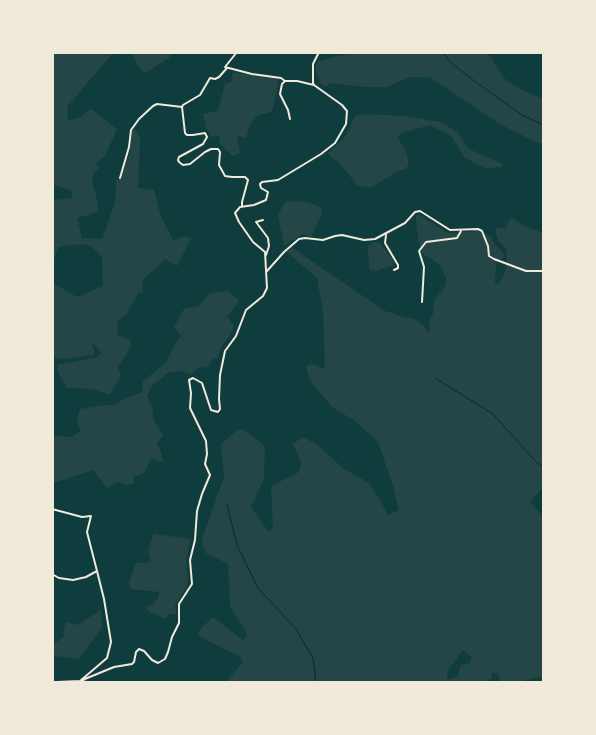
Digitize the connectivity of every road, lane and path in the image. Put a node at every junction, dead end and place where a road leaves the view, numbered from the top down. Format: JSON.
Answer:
{"nodes":[{"id":1,"x":237,"y":52,"type":"edge"},
{"id":2,"x":319,"y":52,"type":"edge"},
{"id":3,"x":227,"y":68,"type":"junction"},
{"id":4,"x":285,"y":81,"type":"junction"},
{"id":5,"x":314,"y":85,"type":"junction"},
{"id":6,"x":182,"y":107,"type":"junction"},
{"id":7,"x":290,"y":118,"type":"dead end"},
{"id":8,"x":120,"y":178,"type":"dead end"},
{"id":9,"x":242,"y":206,"type":"junction"},
{"id":10,"x":263,"y":220,"type":"dead end"},
{"id":11,"x":461,"y":231,"type":"junction"},
{"id":12,"x":386,"y":235,"type":"junction"},
{"id":13,"x":266,"y":255,"type":"junction"},
{"id":14,"x":394,"y":270,"type":"dead end"},
{"id":15,"x":267,"y":271,"type":"junction"},
{"id":16,"x":544,"y":271,"type":"edge"},
{"id":17,"x":422,"y":302,"type":"dead end"},
{"id":18,"x":52,"y":509,"type":"edge"},
{"id":19,"x":97,"y":572,"type":"junction"},
{"id":20,"x":52,"y":574,"type":"edge"},
{"id":21,"x":80,"y":681,"type":"junction"},
{"id":22,"x":56,"y":682,"type":"edge"},
{"id":23,"x":86,"y":682,"type":"edge"}],
"edges":[{"from":1,"to":3,"type":"street"},
{"from":2,"to":5,"type":"street"},
{"from":3,"to":4,"type":"street"},
{"from":3,"to":6,"type":"street"},
{"from":4,"to":5,"type":"street"},
{"from":4,"to":7,"type":"street"},
{"from":5,"to":9,"type":"street"},
{"from":6,"to":8,"type":"street"},
{"from":6,"to":9,"type":"street"},
{"from":9,"to":13,"type":"street"},
{"from":10,"to":13,"type":"street"},
{"from":11,"to":12,"type":"street"},
{"from":11,"to":16,"type":"street"},
{"from":11,"to":17,"type":"street"},
{"from":12,"to":14,"type":"street"},
{"from":12,"to":15,"type":"street"},
{"from":13,"to":15,"type":"street"},
{"from":15,"to":21,"type":"street"},
{"from":18,"to":19,"type":"street"},
{"from":19,"to":20,"type":"street"},
{"from":19,"to":21,"type":"street"},
{"from":21,"to":22,"type":"street"},
{"from":21,"to":23,"type":"street"}]}
